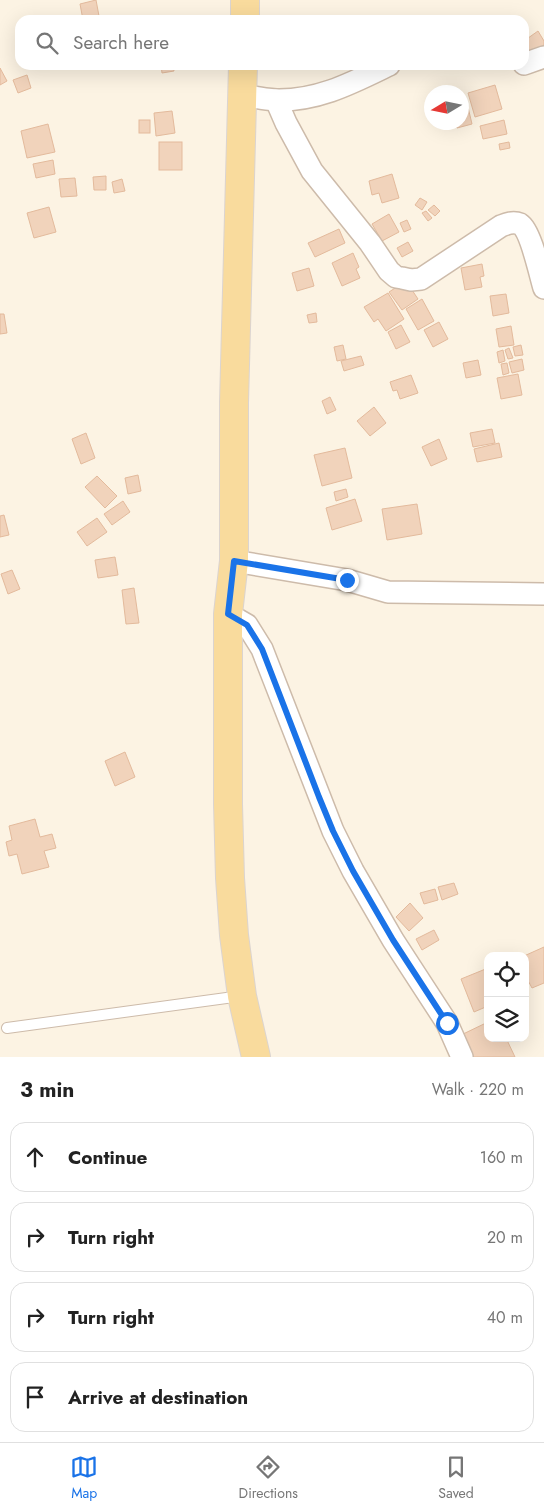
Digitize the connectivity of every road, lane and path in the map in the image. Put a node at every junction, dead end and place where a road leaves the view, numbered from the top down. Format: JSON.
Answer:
{"nodes":[{"id":1,"x":245,"y":0,"type":"edge"},
{"id":2,"x":245,"y":15,"type":"edge"},
{"id":3,"x":544,"y":57,"type":"edge"},
{"id":4,"x":529,"y":62,"type":"edge"},
{"id":5,"x":243,"y":70,"type":"edge"},
{"id":6,"x":379,"y":70,"type":"edge"},
{"id":7,"x":242,"y":95,"type":"junction"},
{"id":8,"x":276,"y":100,"type":"junction"},
{"id":9,"x":544,"y":288,"type":"edge"},
{"id":10,"x":234,"y":561,"type":"junction"},
{"id":11,"x":544,"y":594,"type":"edge"},
{"id":12,"x":228,"y":614,"type":"junction"},
{"id":13,"x":242,"y":996,"type":"junction"},
{"id":14,"x":7,"y":1028,"type":"dead end"},
{"id":15,"x":256,"y":1057,"type":"edge"},
{"id":16,"x":462,"y":1057,"type":"edge"}],
"edges":[{"from":1,"to":2,"type":"main road"},
{"from":3,"to":4,"type":"street"},
{"from":5,"to":7,"type":"main road"},
{"from":6,"to":8,"type":"street"},
{"from":7,"to":8,"type":"street"},
{"from":7,"to":10,"type":"main road"},
{"from":8,"to":9,"type":"street"},
{"from":10,"to":11,"type":"street"},
{"from":10,"to":12,"type":"main road"},
{"from":12,"to":13,"type":"main road"},
{"from":12,"to":16,"type":"street"},
{"from":13,"to":14,"type":"lane"},
{"from":13,"to":15,"type":"main road"}]}
